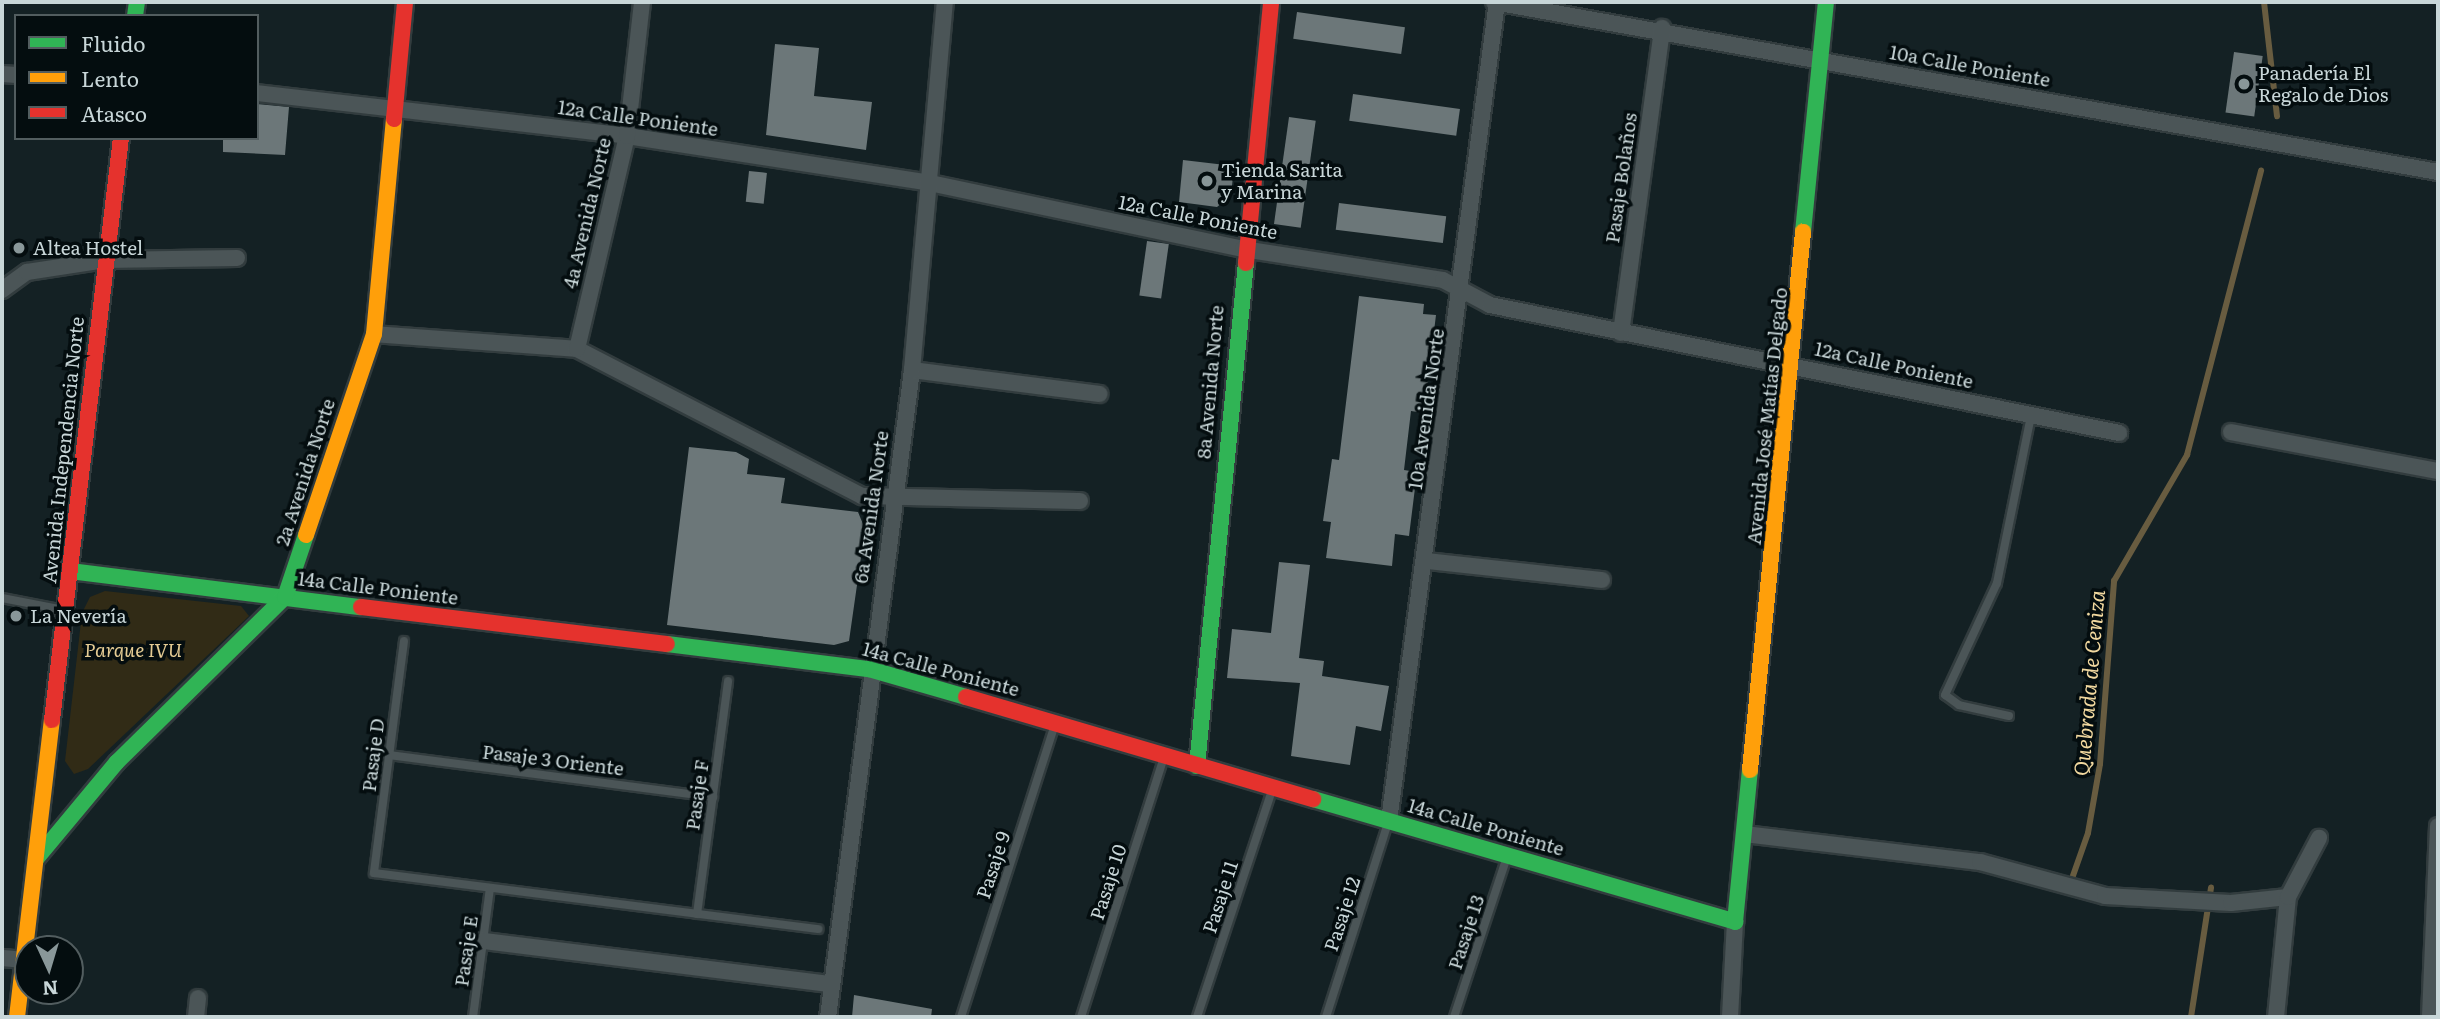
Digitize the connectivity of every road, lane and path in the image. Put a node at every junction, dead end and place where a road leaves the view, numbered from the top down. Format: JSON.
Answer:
{"nodes":[{"id":1,"x":405,"y":2,"type":"edge"},
{"id":2,"x":642,"y":2,"type":"edge"},
{"id":3,"x":945,"y":2,"type":"edge"},
{"id":4,"x":1271,"y":2,"type":"edge"},
{"id":5,"x":1496,"y":2,"type":"edge"},
{"id":6,"x":1826,"y":2,"type":"edge"},
{"id":7,"x":1662,"y":28,"type":"junction"},
{"id":8,"x":1822,"y":61,"type":"junction"},
{"id":9,"x":259,"y":93,"type":"edge"},
{"id":10,"x":395,"y":106,"type":"junction"},
{"id":11,"x":627,"y":136,"type":"junction"},
{"id":12,"x":121,"y":140,"type":"edge"},
{"id":13,"x":2438,"y":172,"type":"edge"},
{"id":14,"x":930,"y":183,"type":"junction"},
{"id":15,"x":1243,"y":249,"type":"junction"},
{"id":16,"x":237,"y":258,"type":"dead end"},
{"id":17,"x":105,"y":260,"type":"junction"},
{"id":18,"x":1459,"y":288,"type":"junction"},
{"id":19,"x":2,"y":290,"type":"edge"},
{"id":20,"x":1621,"y":333,"type":"junction"},
{"id":21,"x":374,"y":334,"type":"junction"},
{"id":22,"x":577,"y":349,"type":"junction"},
{"id":23,"x":1795,"y":365,"type":"junction"},
{"id":24,"x":912,"y":370,"type":"junction"},
{"id":25,"x":1100,"y":394,"type":"dead end"},
{"id":26,"x":2031,"y":416,"type":"junction"},
{"id":27,"x":2231,"y":432,"type":"dead end"},
{"id":28,"x":2119,"y":433,"type":"dead end"},
{"id":29,"x":2438,"y":471,"type":"edge"},
{"id":30,"x":892,"y":500,"type":"junction"},
{"id":31,"x":1080,"y":501,"type":"dead end"},
{"id":32,"x":1427,"y":562,"type":"junction"},
{"id":33,"x":70,"y":571,"type":"junction"},
{"id":34,"x":1602,"y":580,"type":"dead end"},
{"id":35,"x":285,"y":597,"type":"junction"},
{"id":36,"x":2,"y":598,"type":"edge"},
{"id":37,"x":65,"y":610,"type":"junction"},
{"id":38,"x":404,"y":641,"type":"dead end"},
{"id":39,"x":869,"y":669,"type":"junction"},
{"id":40,"x":728,"y":681,"type":"dead end"},
{"id":41,"x":2009,"y":716,"type":"dead end"},
{"id":42,"x":1055,"y":723,"type":"junction"},
{"id":43,"x":389,"y":755,"type":"junction"},
{"id":44,"x":1165,"y":756,"type":"junction"},
{"id":45,"x":1197,"y":766,"type":"junction"},
{"id":46,"x":1273,"y":787,"type":"junction"},
{"id":47,"x":713,"y":797,"type":"junction"},
{"id":48,"x":1389,"y":821,"type":"junction"},
{"id":49,"x":2438,"y":826,"type":"edge"},
{"id":50,"x":1744,"y":834,"type":"junction"},
{"id":51,"x":2319,"y":838,"type":"dead end"},
{"id":52,"x":1507,"y":856,"type":"junction"},
{"id":53,"x":37,"y":858,"type":"junction"},
{"id":54,"x":490,"y":888,"type":"junction"},
{"id":55,"x":2288,"y":897,"type":"junction"},
{"id":56,"x":697,"y":914,"type":"junction"},
{"id":57,"x":1735,"y":922,"type":"junction"},
{"id":58,"x":818,"y":929,"type":"dead end"},
{"id":59,"x":27,"y":935,"type":"edge"},
{"id":60,"x":484,"y":941,"type":"junction"},
{"id":61,"x":831,"y":984,"type":"junction"},
{"id":62,"x":198,"y":998,"type":"dead end"},
{"id":63,"x":196,"y":1017,"type":"edge"},
{"id":64,"x":473,"y":1017,"type":"edge"},
{"id":65,"x":828,"y":1017,"type":"edge"},
{"id":66,"x":961,"y":1017,"type":"edge"},
{"id":67,"x":1082,"y":1017,"type":"edge"},
{"id":68,"x":1197,"y":1017,"type":"edge"},
{"id":69,"x":1326,"y":1017,"type":"edge"},
{"id":70,"x":1454,"y":1017,"type":"edge"},
{"id":71,"x":1730,"y":1017,"type":"edge"},
{"id":72,"x":2276,"y":1017,"type":"edge"},
{"id":73,"x":2430,"y":1017,"type":"edge"}],
"edges":[{"from":1,"to":10,"type":"street","name":"2a Avenida Norte"},
{"from":2,"to":11,"type":"street","name":"4a Avenida Norte"},
{"from":3,"to":14,"type":"street","name":"6a Avenida Norte"},
{"from":4,"to":15,"type":"street","name":"8a Avenida Norte"},
{"from":5,"to":7,"type":"street","name":"10a Calle Poniente"},
{"from":5,"to":18,"type":"street","name":"10a Avenida Norte"},
{"from":6,"to":8,"type":"street","name":"Avenida José Matías Delgado"},
{"from":7,"to":8,"type":"street","name":"10a Calle Poniente"},
{"from":7,"to":20,"type":"street","name":"Pasaje Bolaños"},
{"from":8,"to":13,"type":"street","name":"10a Calle Poniente"},
{"from":8,"to":23,"type":"street","name":"Avenida José Matías Delgado"},
{"from":9,"to":10,"type":"street","name":"12a Calle Poniente"},
{"from":10,"to":11,"type":"street","name":"12a Calle Poniente"},
{"from":10,"to":21,"type":"street","name":"2a Avenida Norte"},
{"from":11,"to":14,"type":"street","name":"12a Calle Poniente"},
{"from":11,"to":22,"type":"street","name":"4a Avenida Norte"},
{"from":12,"to":17,"type":"street","name":"Avenida Independencia Norte"},
{"from":14,"to":15,"type":"street","name":"12a Calle Poniente"},
{"from":14,"to":24,"type":"street","name":"6a Avenida Norte"},
{"from":15,"to":18,"type":"street","name":"12a Calle Poniente"},
{"from":15,"to":45,"type":"street","name":"8a Avenida Norte"},
{"from":16,"to":17,"type":"street"},
{"from":17,"to":19,"type":"street"},
{"from":17,"to":33,"type":"street","name":"Avenida Independencia Norte"},
{"from":18,"to":20,"type":"street","name":"12a Calle Poniente"},
{"from":18,"to":32,"type":"street","name":"10a Avenida Norte"},
{"from":20,"to":23,"type":"street","name":"12a Calle Poniente"},
{"from":21,"to":22,"type":"street"},
{"from":21,"to":35,"type":"street","name":"2a Avenida Norte"},
{"from":22,"to":30,"type":"street"},
{"from":23,"to":26,"type":"street","name":"12a Calle Poniente"},
{"from":23,"to":50,"type":"street","name":"Avenida José Matías Delgado"},
{"from":24,"to":25,"type":"street"},
{"from":24,"to":30,"type":"street","name":"6a Avenida Norte"},
{"from":26,"to":28,"type":"street","name":"12a Calle Poniente"},
{"from":26,"to":41,"type":"lane"},
{"from":27,"to":29,"type":"street"},
{"from":30,"to":31,"type":"street"},
{"from":30,"to":39,"type":"street","name":"6a Avenida Norte"},
{"from":32,"to":34,"type":"street"},
{"from":32,"to":48,"type":"street","name":"10a Avenida Norte"},
{"from":33,"to":35,"type":"street","name":"14a Calle Poniente"},
{"from":33,"to":37,"type":"street","name":"Avenida Independencia Norte"},
{"from":35,"to":39,"type":"street","name":"14a Calle Poniente"},
{"from":35,"to":53,"type":"street","name":"2a Avenida Norte"},
{"from":36,"to":37,"type":"lane"},
{"from":37,"to":53,"type":"street","name":"Avenida Independencia Norte"},
{"from":38,"to":43,"type":"lane","name":"Pasaje D"},
{"from":39,"to":42,"type":"street","name":"14a Calle Poniente"},
{"from":39,"to":61,"type":"street","name":"6a Avenida Norte"},
{"from":40,"to":47,"type":"lane","name":"Pasaje F"},
{"from":42,"to":44,"type":"street","name":"14a Calle Poniente"},
{"from":42,"to":66,"type":"lane","name":"Pasaje 9"},
{"from":43,"to":47,"type":"lane","name":"Pasaje 3 Oriente"},
{"from":43,"to":54,"type":"lane","name":"Pasaje D"},
{"from":44,"to":45,"type":"street","name":"14a Calle Poniente"},
{"from":44,"to":67,"type":"lane","name":"Pasaje 10"},
{"from":45,"to":46,"type":"street","name":"14a Calle Poniente"},
{"from":46,"to":48,"type":"street","name":"14a Calle Poniente"},
{"from":46,"to":68,"type":"lane","name":"Pasaje 11"},
{"from":47,"to":56,"type":"lane","name":"Pasaje F"},
{"from":48,"to":52,"type":"street","name":"14a Calle Poniente"},
{"from":48,"to":69,"type":"lane","name":"Pasaje 12"},
{"from":49,"to":73,"type":"street"},
{"from":50,"to":55,"type":"street"},
{"from":50,"to":57,"type":"street","name":"Avenida José Matías Delgado"},
{"from":51,"to":55,"type":"street"},
{"from":52,"to":57,"type":"street","name":"14a Calle Poniente"},
{"from":52,"to":70,"type":"lane","name":"Pasaje 13"},
{"from":53,"to":59,"type":"street","name":"Avenida Independencia Norte"},
{"from":54,"to":56,"type":"lane"},
{"from":54,"to":60,"type":"lane","name":"Pasaje E"},
{"from":55,"to":72,"type":"street"},
{"from":56,"to":58,"type":"lane"},
{"from":57,"to":71,"type":"street"},
{"from":60,"to":61,"type":"street"},
{"from":60,"to":64,"type":"lane","name":"Pasaje E"},
{"from":61,"to":65,"type":"street","name":"6a Avenida Norte"},
{"from":62,"to":63,"type":"street"}]}
